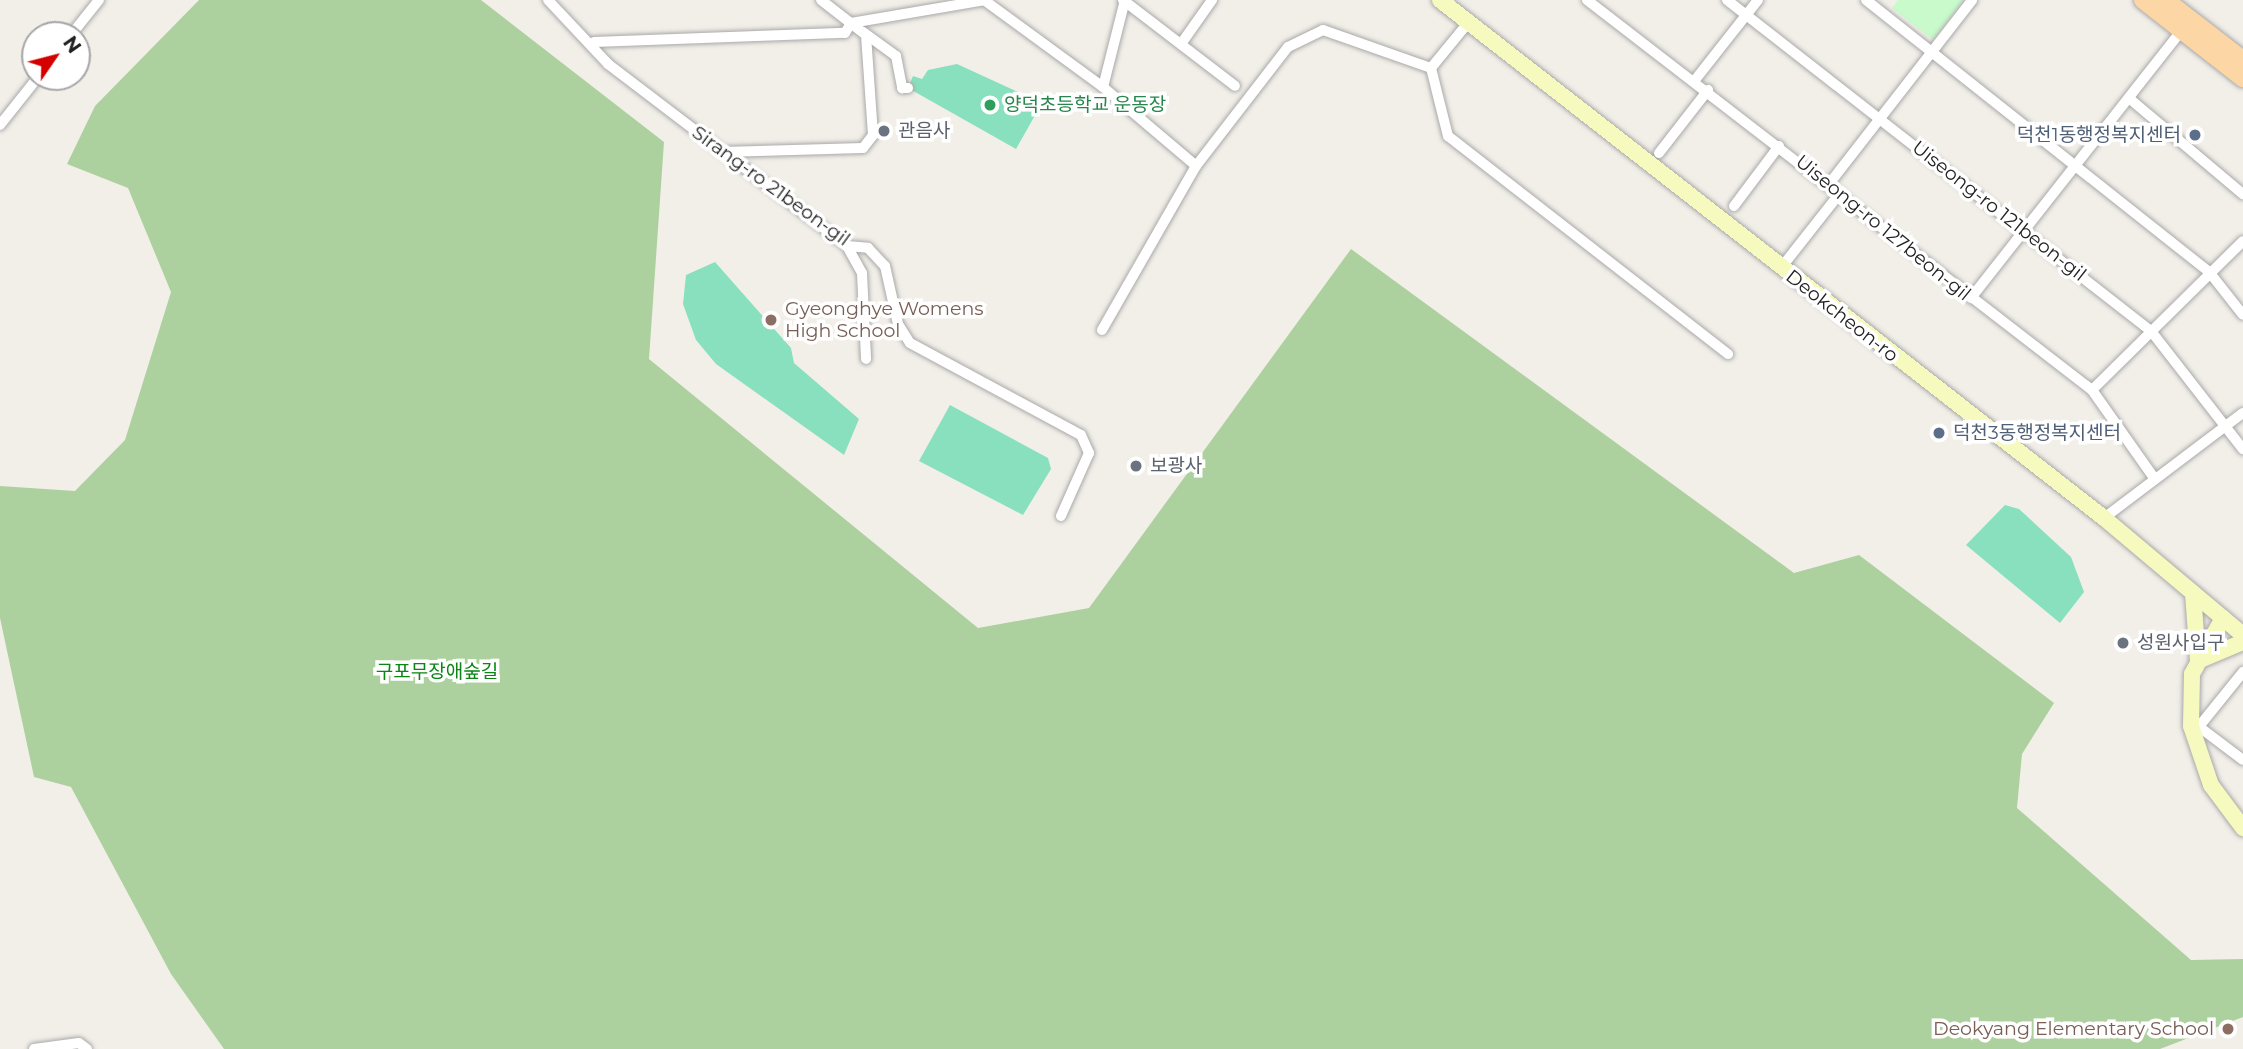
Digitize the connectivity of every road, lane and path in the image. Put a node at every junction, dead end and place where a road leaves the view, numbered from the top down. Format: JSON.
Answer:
{"nodes":[{"id":1,"x":99,"y":0,"type":"edge"},
{"id":2,"x":548,"y":0,"type":"edge"},
{"id":3,"x":821,"y":0,"type":"edge"},
{"id":4,"x":985,"y":0,"type":"edge"},
{"id":5,"x":1124,"y":0,"type":"edge"},
{"id":6,"x":1212,"y":0,"type":"edge"},
{"id":7,"x":1440,"y":0,"type":"edge"},
{"id":8,"x":1587,"y":0,"type":"edge"},
{"id":9,"x":1727,"y":0,"type":"edge"},
{"id":10,"x":1758,"y":0,"type":"edge"},
{"id":11,"x":1867,"y":0,"type":"edge"},
{"id":12,"x":1972,"y":0,"type":"edge"},
{"id":13,"x":2143,"y":0,"type":"edge"},
{"id":14,"x":2151,"y":0,"type":"edge"},
{"id":15,"x":2165,"y":0,"type":"edge"},
{"id":16,"x":1746,"y":15,"type":"junction"},
{"id":17,"x":82,"y":21,"type":"edge"},
{"id":18,"x":851,"y":23,"type":"junction"},
{"id":19,"x":1468,"y":23,"type":"junction"},
{"id":20,"x":2184,"y":23,"type":"junction"},
{"id":21,"x":594,"y":43,"type":"junction"},
{"id":22,"x":1181,"y":44,"type":"junction"},
{"id":23,"x":1932,"y":52,"type":"junction"},
{"id":24,"x":2238,"y":64,"type":"edge"},
{"id":25,"x":1432,"y":68,"type":"junction"},
{"id":26,"x":2243,"y":78,"type":"edge"},
{"id":27,"x":1695,"y":80,"type":"junction"},
{"id":28,"x":1235,"y":86,"type":"dead end"},
{"id":29,"x":1103,"y":87,"type":"junction"},
{"id":30,"x":908,"y":88,"type":"dead end"},
{"id":31,"x":1708,"y":90,"type":"junction"},
{"id":32,"x":27,"y":91,"type":"edge"},
{"id":33,"x":2130,"y":99,"type":"junction"},
{"id":34,"x":1881,"y":118,"type":"junction"},
{"id":35,"x":0,"y":125,"type":"edge"},
{"id":36,"x":1780,"y":146,"type":"junction"},
{"id":37,"x":723,"y":152,"type":"junction"},
{"id":38,"x":1659,"y":153,"type":"dead end"},
{"id":39,"x":2076,"y":165,"type":"junction"},
{"id":40,"x":1196,"y":166,"type":"junction"},
{"id":41,"x":1829,"y":184,"type":"junction"},
{"id":42,"x":1840,"y":193,"type":"junction"},
{"id":43,"x":2243,"y":194,"type":"edge"},
{"id":44,"x":1734,"y":206,"type":"dead end"},
{"id":45,"x":2026,"y":231,"type":"junction"},
{"id":46,"x":2243,"y":241,"type":"edge"},
{"id":47,"x":847,"y":246,"type":"junction"},
{"id":48,"x":1781,"y":268,"type":"junction"},
{"id":49,"x":2210,"y":273,"type":"junction"},
{"id":50,"x":1971,"y":298,"type":"junction"},
{"id":51,"x":2243,"y":315,"type":"edge"},
{"id":52,"x":1102,"y":330,"type":"dead end"},
{"id":53,"x":2151,"y":331,"type":"junction"},
{"id":54,"x":1728,"y":354,"type":"dead end"},
{"id":55,"x":866,"y":359,"type":"dead end"},
{"id":56,"x":2091,"y":390,"type":"junction"},
{"id":57,"x":2243,"y":413,"type":"edge"},
{"id":58,"x":2225,"y":426,"type":"junction"},
{"id":59,"x":2243,"y":449,"type":"edge"},
{"id":60,"x":2154,"y":478,"type":"junction"},
{"id":61,"x":1061,"y":516,"type":"dead end"},
{"id":62,"x":2104,"y":518,"type":"junction"},
{"id":63,"x":2193,"y":593,"type":"junction"},
{"id":64,"x":2223,"y":618,"type":"junction"},
{"id":65,"x":2243,"y":635,"type":"edge"},
{"id":66,"x":2243,"y":642,"type":"edge"},
{"id":67,"x":2198,"y":661,"type":"junction"},
{"id":68,"x":2243,"y":672,"type":"edge"},
{"id":69,"x":2197,"y":732,"type":"junction"},
{"id":70,"x":2243,"y":760,"type":"edge"},
{"id":71,"x":2243,"y":828,"type":"edge"},
{"id":72,"x":34,"y":1049,"type":"edge"},
{"id":73,"x":87,"y":1049,"type":"edge"}],
"edges":[{"from":1,"to":17,"type":"street"},
{"from":2,"to":21,"type":"street","name":"Sirang-ro 21beon-gil"},
{"from":3,"to":18,"type":"street"},
{"from":4,"to":18,"type":"street"},
{"from":4,"to":29,"type":"street"},
{"from":5,"to":22,"type":"street"},
{"from":5,"to":29,"type":"street"},
{"from":6,"to":22,"type":"street"},
{"from":7,"to":19,"type":"main road","name":"Deokcheon-ro"},
{"from":8,"to":27,"type":"street","name":"Uiseong-ro 127beon-gil"},
{"from":9,"to":16,"type":"street","name":"Uiseong-ro 121beon-gil"},
{"from":10,"to":16,"type":"street"},
{"from":11,"to":23,"type":"street"},
{"from":12,"to":23,"type":"street"},
{"from":13,"to":20,"type":"main road"},
{"from":14,"to":20,"type":"main road"},
{"from":15,"to":20,"type":"main road"},
{"from":16,"to":27,"type":"street"},
{"from":16,"to":34,"type":"street","name":"Uiseong-ro 121beon-gil"},
{"from":18,"to":21,"type":"street"},
{"from":18,"to":30,"type":"street"},
{"from":18,"to":37,"type":"street"},
{"from":19,"to":25,"type":"street"},
{"from":19,"to":48,"type":"main road","name":"Deokcheon-ro"},
{"from":20,"to":24,"type":"main road"},
{"from":20,"to":33,"type":"street"},
{"from":21,"to":37,"type":"street","name":"Sirang-ro 21beon-gil"},
{"from":22,"to":28,"type":"street"},
{"from":23,"to":34,"type":"street"},
{"from":23,"to":39,"type":"street"},
{"from":24,"to":26,"type":"main road"},
{"from":25,"to":40,"type":"street"},
{"from":25,"to":54,"type":"street"},
{"from":27,"to":31,"type":"street","name":"Uiseong-ro 127beon-gil"},
{"from":29,"to":40,"type":"street"},
{"from":31,"to":36,"type":"street","name":"Uiseong-ro 127beon-gil"},
{"from":31,"to":38,"type":"street"},
{"from":32,"to":35,"type":"street"},
{"from":33,"to":39,"type":"street"},
{"from":33,"to":43,"type":"street"},
{"from":34,"to":41,"type":"street"},
{"from":34,"to":45,"type":"street","name":"Uiseong-ro 121beon-gil"},
{"from":36,"to":41,"type":"street","name":"Uiseong-ro 127beon-gil"},
{"from":36,"to":44,"type":"street"},
{"from":37,"to":47,"type":"street","name":"Sirang-ro 21beon-gil"},
{"from":39,"to":45,"type":"street"},
{"from":39,"to":49,"type":"street"},
{"from":40,"to":52,"type":"street"},
{"from":41,"to":42,"type":"street","name":"Uiseong-ro 127beon-gil"},
{"from":42,"to":48,"type":"street"},
{"from":42,"to":50,"type":"street","name":"Uiseong-ro 127beon-gil"},
{"from":45,"to":50,"type":"street"},
{"from":45,"to":53,"type":"street","name":"Uiseong-ro 121beon-gil"},
{"from":46,"to":49,"type":"street"},
{"from":47,"to":55,"type":"street"},
{"from":47,"to":61,"type":"street","name":"Sirang-ro 21beon-gil"},
{"from":48,"to":62,"type":"main road","name":"Deokcheon-ro"},
{"from":49,"to":51,"type":"street"},
{"from":49,"to":53,"type":"street"},
{"from":50,"to":56,"type":"street","name":"Uiseong-ro 127beon-gil"},
{"from":53,"to":56,"type":"street"},
{"from":53,"to":58,"type":"street","name":"Uiseong-ro 121beon-gil"},
{"from":56,"to":60,"type":"street","name":"Uiseong-ro 127beon-gil"},
{"from":57,"to":58,"type":"street"},
{"from":58,"to":59,"type":"street","name":"Uiseong-ro 121beon-gil"},
{"from":58,"to":60,"type":"street"},
{"from":60,"to":62,"type":"street"},
{"from":62,"to":63,"type":"main road","name":"Deokcheon-ro"},
{"from":63,"to":64,"type":"main road","name":"Deokcheon-ro"},
{"from":63,"to":67,"type":"main road"},
{"from":64,"to":65,"type":"main road","name":"Deokcheon-ro"},
{"from":64,"to":67,"type":"main road"},
{"from":66,"to":67,"type":"main road"},
{"from":67,"to":69,"type":"main road"},
{"from":68,"to":69,"type":"street"},
{"from":69,"to":70,"type":"street"},
{"from":69,"to":71,"type":"main road"},
{"from":72,"to":73,"type":"street"}]}
